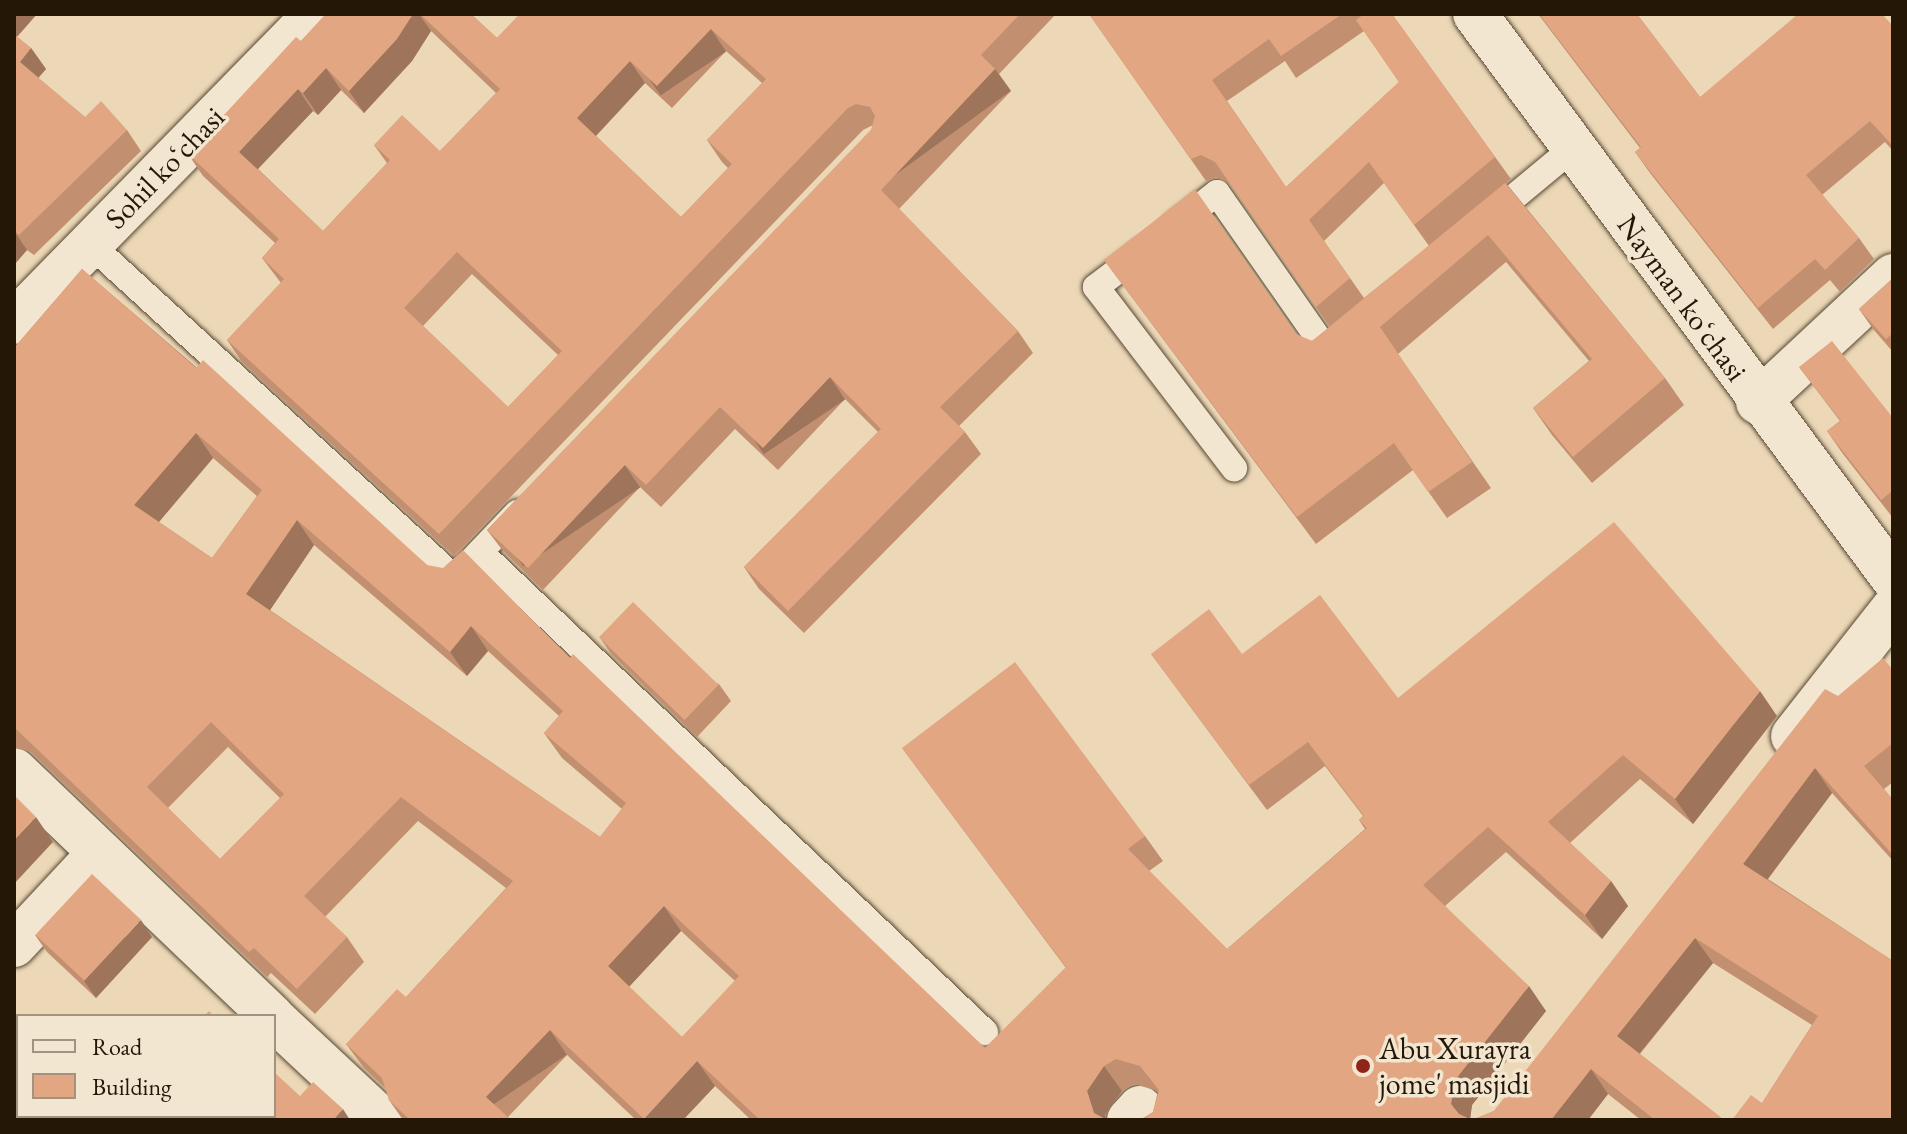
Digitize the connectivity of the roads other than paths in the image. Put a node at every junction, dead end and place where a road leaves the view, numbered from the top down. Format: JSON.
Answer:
{"nodes":[{"id":1,"x":316,"y":14,"type":"edge"},
{"id":2,"x":1475,"y":14,"type":"edge"},
{"id":3,"x":1573,"y":148,"type":"junction"},
{"id":4,"x":1475,"y":229,"type":"edge"},
{"id":5,"x":90,"y":244,"type":"junction"},
{"id":6,"x":1893,"y":276,"type":"edge"},
{"id":7,"x":1365,"y":321,"type":"edge"},
{"id":8,"x":14,"y":322,"type":"edge"},
{"id":9,"x":1758,"y":402,"type":"junction"},
{"id":10,"x":1234,"y":468,"type":"edge"},
{"id":11,"x":535,"y":495,"type":"edge"},
{"id":12,"x":480,"y":552,"type":"junction"},
{"id":13,"x":1893,"y":578,"type":"edge"},
{"id":14,"x":1893,"y":609,"type":"edge"},
{"id":15,"x":14,"y":770,"type":"edge"},
{"id":16,"x":1766,"y":771,"type":"edge"},
{"id":17,"x":99,"y":854,"type":"junction"},
{"id":18,"x":14,"y":945,"type":"edge"},
{"id":19,"x":269,"y":1014,"type":"edge"},
{"id":20,"x":276,"y":1021,"type":"edge"},
{"id":21,"x":985,"y":1032,"type":"dead end"},
{"id":22,"x":382,"y":1120,"type":"edge"},
{"id":23,"x":1129,"y":1120,"type":"edge"},
{"id":24,"x":1152,"y":1120,"type":"edge"}],
"edges":[{"from":1,"to":5,"type":"street","name":"Sohil koʻchasi"},
{"from":2,"to":3,"type":"street","name":"Nayman koʻchasi"},
{"from":3,"to":4,"type":"lane"},
{"from":3,"to":9,"type":"street","name":"Nayman koʻchasi"},
{"from":5,"to":8,"type":"street","name":"Sohil koʻchasi"},
{"from":5,"to":12,"type":"lane"},
{"from":6,"to":9,"type":"street"},
{"from":7,"to":10,"type":"lane"},
{"from":9,"to":13,"type":"street","name":"Nayman koʻchasi"},
{"from":11,"to":12,"type":"lane"},
{"from":12,"to":21,"type":"lane"},
{"from":14,"to":16,"type":"street"},
{"from":15,"to":17,"type":"street"},
{"from":17,"to":18,"type":"street"},
{"from":17,"to":19,"type":"street"},
{"from":20,"to":22,"type":"street"},
{"from":23,"to":24,"type":"street"}]}
